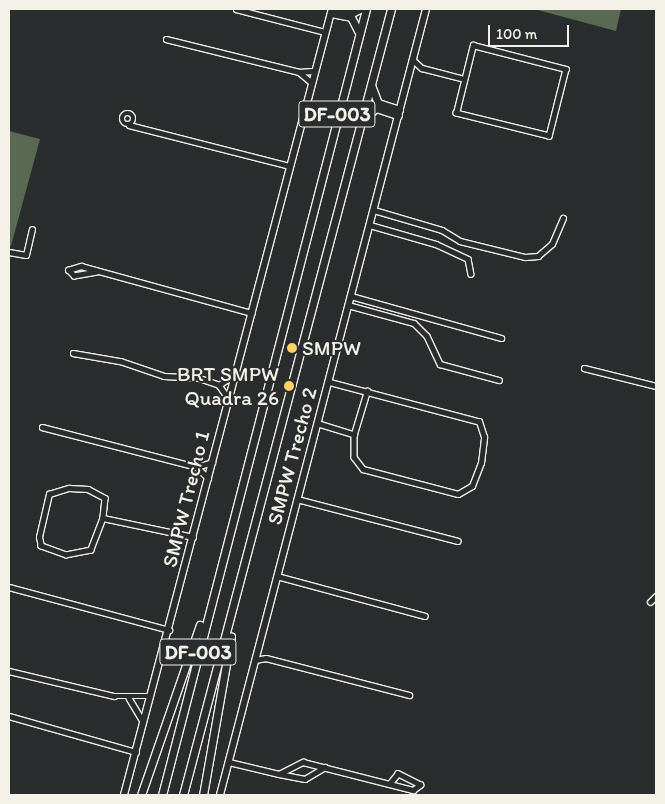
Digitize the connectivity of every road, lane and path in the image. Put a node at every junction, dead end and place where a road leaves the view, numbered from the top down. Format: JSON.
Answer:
{"nodes":[{"id":1,"x":236,"y":9,"type":"edge"},
{"id":2,"x":360,"y":9,"type":"edge"},
{"id":3,"x":366,"y":9,"type":"edge"},
{"id":4,"x":391,"y":9,"type":"edge"},
{"id":5,"x":426,"y":9,"type":"edge"},
{"id":6,"x":333,"y":10,"type":"edge"},
{"id":7,"x":325,"y":32,"type":"junction"},
{"id":8,"x":358,"y":36,"type":"junction"},
{"id":9,"x":166,"y":39,"type":"dead end"},
{"id":10,"x":413,"y":60,"type":"junction"},
{"id":11,"x":422,"y":68,"type":"junction"},
{"id":12,"x":411,"y":69,"type":"junction"},
{"id":13,"x":315,"y":70,"type":"junction"},
{"id":14,"x":299,"y":72,"type":"junction"},
{"id":15,"x":461,"y":78,"type":"junction"},
{"id":16,"x":312,"y":83,"type":"junction"},
{"id":17,"x":371,"y":84,"type":"junction"},
{"id":18,"x":398,"y":112,"type":"junction"},
{"id":19,"x":362,"y":120,"type":"junction"},
{"id":20,"x":128,"y":125,"type":"dead end"},
{"id":21,"x":290,"y":166,"type":"junction"},
{"id":22,"x":374,"y":210,"type":"junction"},
{"id":23,"x":563,"y":218,"type":"dead end"},
{"id":24,"x":370,"y":225,"type":"junction"},
{"id":25,"x":32,"y":230,"type":"dead end"},
{"id":26,"x":9,"y":252,"type":"edge"},
{"id":27,"x":97,"y":272,"type":"junction"},
{"id":28,"x":471,"y":274,"type":"dead end"},
{"id":29,"x":350,"y":296,"type":"junction"},
{"id":30,"x":348,"y":305,"type":"junction"},
{"id":31,"x":252,"y":313,"type":"junction"},
{"id":32,"x":501,"y":338,"type":"dead end"},
{"id":33,"x":73,"y":353,"type":"dead end"},
{"id":34,"x":584,"y":368,"type":"dead end"},
{"id":35,"x":236,"y":373,"type":"junction"},
{"id":36,"x":499,"y":380,"type":"dead end"},
{"id":37,"x":328,"y":382,"type":"junction"},
{"id":38,"x":219,"y":385,"type":"junction"},
{"id":39,"x":656,"y":386,"type":"edge"},
{"id":40,"x":367,"y":391,"type":"junction"},
{"id":41,"x":228,"y":398,"type":"junction"},
{"id":42,"x":317,"y":423,"type":"junction"},
{"id":43,"x":42,"y":427,"type":"dead end"},
{"id":44,"x":354,"y":434,"type":"junction"},
{"id":45,"x":212,"y":462,"type":"junction"},
{"id":46,"x":197,"y":467,"type":"junction"},
{"id":47,"x":208,"y":478,"type":"junction"},
{"id":48,"x":297,"y":499,"type":"junction"},
{"id":49,"x":103,"y":518,"type":"junction"},
{"id":50,"x":193,"y":537,"type":"junction"},
{"id":51,"x":458,"y":541,"type":"dead end"},
{"id":52,"x":277,"y":576,"type":"junction"},
{"id":53,"x":9,"y":587,"type":"edge"},
{"id":54,"x":656,"y":596,"type":"edge"},
{"id":55,"x":210,"y":597,"type":"junction"},
{"id":56,"x":650,"y":602,"type":"dead end"},
{"id":57,"x":236,"y":603,"type":"junction"},
{"id":58,"x":426,"y":616,"type":"dead end"},
{"id":59,"x":171,"y":622,"type":"junction"},
{"id":60,"x":159,"y":624,"type":"junction"},
{"id":61,"x":169,"y":631,"type":"junction"},
{"id":62,"x":258,"y":649,"type":"junction"},
{"id":63,"x":266,"y":658,"type":"junction"},
{"id":64,"x":255,"y":660,"type":"junction"},
{"id":65,"x":9,"y":671,"type":"edge"},
{"id":66,"x":409,"y":695,"type":"dead end"},
{"id":67,"x":151,"y":696,"type":"junction"},
{"id":68,"x":129,"y":698,"type":"junction"},
{"id":69,"x":9,"y":716,"type":"edge"},
{"id":70,"x":143,"y":721,"type":"junction"},
{"id":71,"x":136,"y":752,"type":"junction"},
{"id":72,"x":229,"y":762,"type":"junction"},
{"id":73,"x":325,"y":767,"type":"junction"},
{"id":74,"x":279,"y":774,"type":"junction"},
{"id":75,"x":390,"y":784,"type":"junction"},
{"id":76,"x":124,"y":795,"type":"edge"},
{"id":77,"x":141,"y":795,"type":"edge"},
{"id":78,"x":162,"y":795,"type":"edge"},
{"id":79,"x":183,"y":795,"type":"edge"},
{"id":80,"x":203,"y":795,"type":"edge"},
{"id":81,"x":220,"y":795,"type":"edge"}],
"edges":[{"from":1,"to":7,"type":"street"},
{"from":2,"to":6,"type":"highway"},
{"from":3,"to":8,"type":"highway","number":"DF-003"},
{"from":4,"to":17,"type":"highway","number":"DF-003"},
{"from":5,"to":10,"type":"street","name":"SMPW Trecho 2"},
{"from":6,"to":7,"type":"street","name":"SMPW Trecho 1"},
{"from":6,"to":8,"type":"highway"},
{"from":7,"to":13,"type":"street","name":"SMPW Trecho 1"},
{"from":8,"to":55,"type":"highway","number":"DF-003"},
{"from":9,"to":14,"type":"street"},
{"from":10,"to":11,"type":"street"},
{"from":10,"to":12,"type":"street","name":"SMPW Trecho 2"},
{"from":11,"to":12,"type":"street"},
{"from":11,"to":15,"type":"street"},
{"from":12,"to":18,"type":"street","name":"SMPW Trecho 2"},
{"from":13,"to":14,"type":"street"},
{"from":13,"to":16,"type":"street","name":"SMPW Trecho 1"},
{"from":14,"to":16,"type":"street"},
{"from":15,"to":15,"type":"street"},
{"from":16,"to":21,"type":"street","name":"SMPW Trecho 1"},
{"from":17,"to":18,"type":"highway"},
{"from":17,"to":19,"type":"highway","number":"DF-003"},
{"from":18,"to":19,"type":"highway"},
{"from":18,"to":22,"type":"street","name":"SMPW Trecho 2"},
{"from":19,"to":57,"type":"highway","number":"DF-003"},
{"from":20,"to":21,"type":"street"},
{"from":21,"to":31,"type":"street","name":"SMPW Trecho 1"},
{"from":22,"to":23,"type":"street"},
{"from":22,"to":24,"type":"street","name":"SMPW Trecho 2"},
{"from":24,"to":28,"type":"street"},
{"from":24,"to":29,"type":"street","name":"SMPW Trecho 2"},
{"from":25,"to":26,"type":"street"},
{"from":27,"to":27,"type":"street"},
{"from":27,"to":31,"type":"street"},
{"from":29,"to":30,"type":"street","name":"SMPW Trecho 2"},
{"from":29,"to":32,"type":"street"},
{"from":30,"to":36,"type":"street"},
{"from":30,"to":37,"type":"street","name":"SMPW Trecho 2"},
{"from":31,"to":35,"type":"street","name":"SMPW Trecho 1"},
{"from":33,"to":38,"type":"street"},
{"from":34,"to":39,"type":"street"},
{"from":35,"to":38,"type":"street"},
{"from":35,"to":41,"type":"street","name":"SMPW Trecho 1"},
{"from":37,"to":40,"type":"street"},
{"from":37,"to":42,"type":"street","name":"SMPW Trecho 2"},
{"from":38,"to":41,"type":"street"},
{"from":40,"to":44,"type":"street"},
{"from":40,"to":44,"type":"street"},
{"from":41,"to":45,"type":"street","name":"SMPW Trecho 1"},
{"from":42,"to":44,"type":"street"},
{"from":42,"to":48,"type":"street","name":"SMPW Trecho 2"},
{"from":43,"to":46,"type":"street"},
{"from":45,"to":46,"type":"street"},
{"from":45,"to":47,"type":"street","name":"SMPW Trecho 1"},
{"from":46,"to":47,"type":"street"},
{"from":47,"to":50,"type":"street","name":"SMPW Trecho 1"},
{"from":48,"to":51,"type":"street"},
{"from":48,"to":52,"type":"street","name":"SMPW Trecho 2"},
{"from":49,"to":49,"type":"street"},
{"from":49,"to":50,"type":"street"},
{"from":50,"to":59,"type":"street","name":"SMPW Trecho 1"},
{"from":52,"to":58,"type":"street"},
{"from":52,"to":62,"type":"street","name":"SMPW Trecho 2"},
{"from":53,"to":60,"type":"street"},
{"from":54,"to":56,"type":"street"},
{"from":55,"to":77,"type":"highway"},
{"from":55,"to":78,"type":"highway","number":"DF-003"},
{"from":57,"to":79,"type":"highway","number":"DF-003"},
{"from":57,"to":80,"type":"highway"},
{"from":59,"to":60,"type":"street"},
{"from":59,"to":61,"type":"street","name":"SMPW Trecho 1"},
{"from":60,"to":61,"type":"street"},
{"from":61,"to":67,"type":"street","name":"SMPW Trecho 1"},
{"from":62,"to":63,"type":"street"},
{"from":62,"to":64,"type":"street","name":"SMPW Trecho 2"},
{"from":63,"to":64,"type":"street"},
{"from":63,"to":66,"type":"street"},
{"from":64,"to":72,"type":"street","name":"SMPW Trecho 2"},
{"from":65,"to":68,"type":"street"},
{"from":67,"to":68,"type":"street"},
{"from":67,"to":70,"type":"street","name":"SMPW Trecho 1"},
{"from":68,"to":70,"type":"street"},
{"from":69,"to":71,"type":"street"},
{"from":70,"to":71,"type":"street","name":"SMPW Trecho 1"},
{"from":71,"to":76,"type":"street","name":"SMPW Trecho 1"},
{"from":72,"to":74,"type":"street"},
{"from":72,"to":81,"type":"street","name":"SMPW Trecho 2"},
{"from":73,"to":74,"type":"street"},
{"from":73,"to":74,"type":"street"},
{"from":73,"to":75,"type":"street"},
{"from":75,"to":75,"type":"street"}]}
